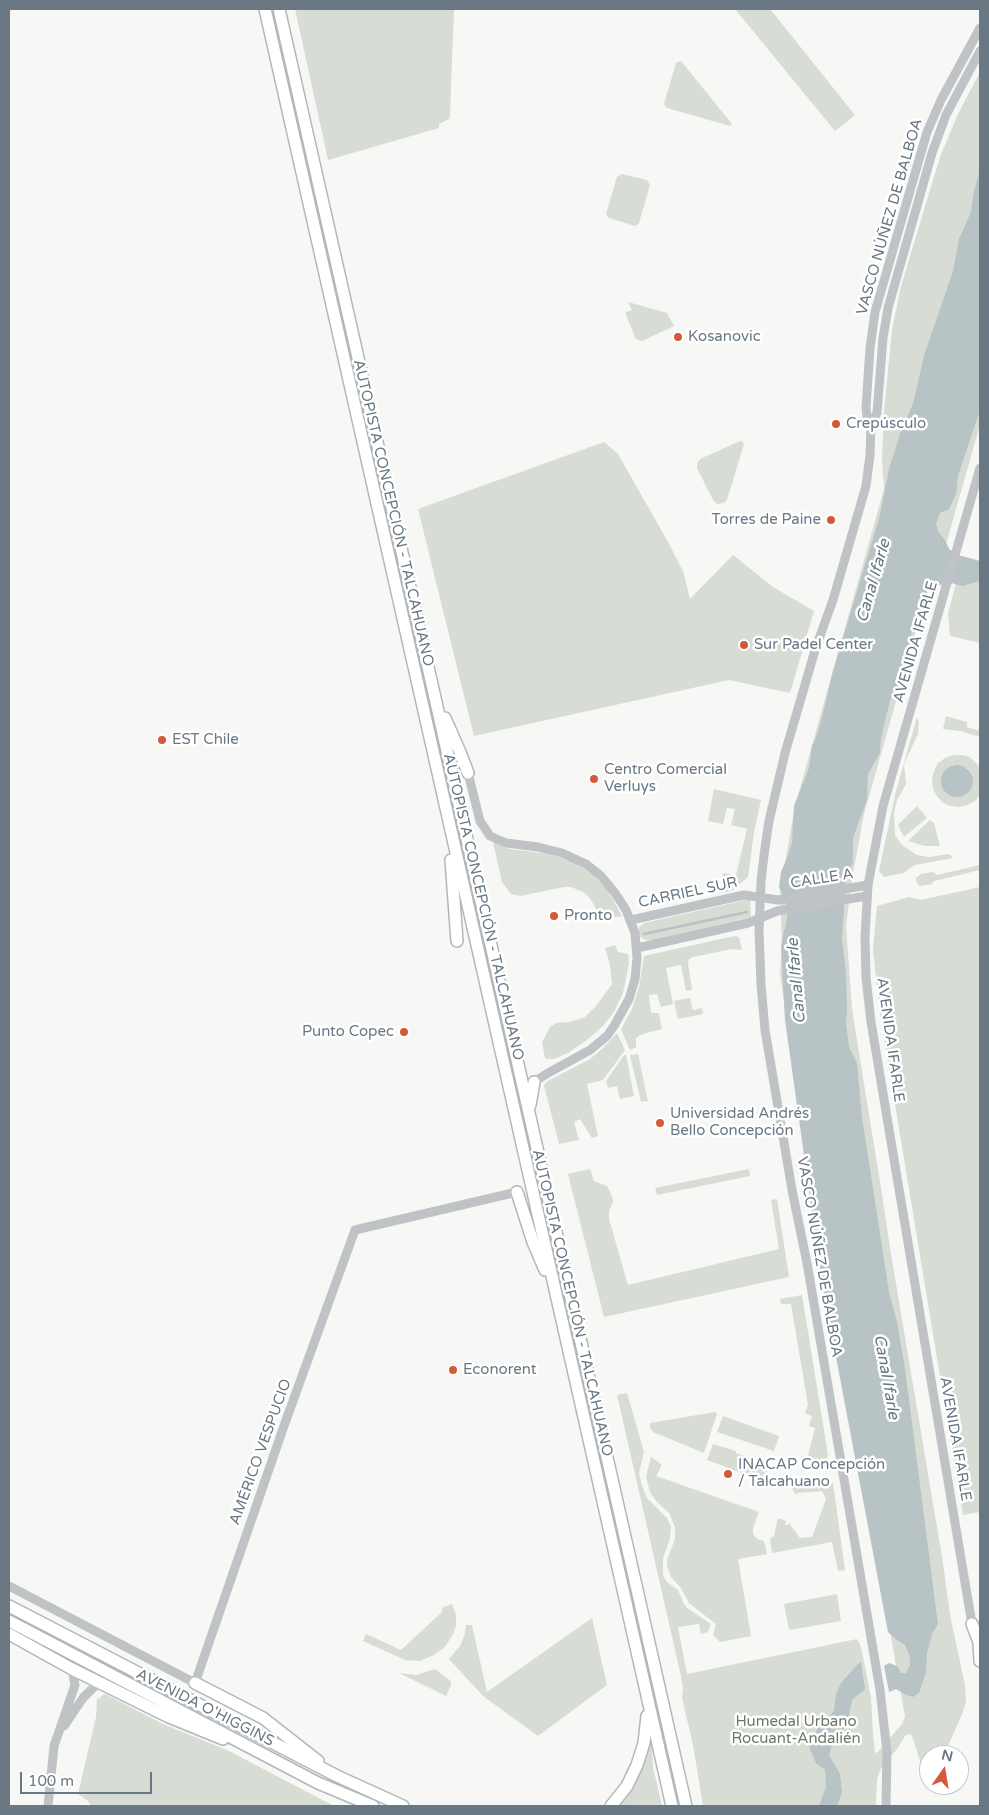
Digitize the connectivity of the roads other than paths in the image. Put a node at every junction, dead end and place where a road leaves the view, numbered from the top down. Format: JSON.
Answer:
{"nodes":[{"id":1,"x":265,"y":9,"type":"edge"},
{"id":2,"x":279,"y":9,"type":"edge"},
{"id":3,"x":980,"y":28,"type":"edge"},
{"id":4,"x":980,"y":51,"type":"edge"},
{"id":5,"x":871,"y":425,"type":"junction"},
{"id":6,"x":980,"y":468,"type":"edge"},
{"id":7,"x":434,"y":693,"type":"junction"},
{"id":8,"x":468,"y":773,"type":"joint"},
{"id":9,"x":449,"y":823,"type":"junction"},
{"id":10,"x":868,"y":885,"type":"junction"},
{"id":11,"x":867,"y":896,"type":"junction"},
{"id":12,"x":761,"y":897,"type":"junction"},
{"id":13,"x":781,"y":900,"type":"joint"},
{"id":14,"x":760,"y":918,"type":"junction"},
{"id":15,"x":631,"y":920,"type":"junction"},
{"id":16,"x":457,"y":941,"type":"dead end"},
{"id":17,"x":637,"y":948,"type":"junction"},
{"id":18,"x":534,"y":1082,"type":"joint"},
{"id":19,"x":529,"y":1112,"type":"junction"},
{"id":20,"x":517,"y":1192,"type":"joint"},
{"id":21,"x":556,"y":1294,"type":"junction"},
{"id":22,"x":9,"y":1586,"type":"edge"},
{"id":23,"x":9,"y":1606,"type":"edge"},
{"id":24,"x":9,"y":1621,"type":"edge"},
{"id":25,"x":972,"y":1624,"type":"joint"},
{"id":26,"x":9,"y":1634,"type":"edge"},
{"id":27,"x":980,"y":1661,"type":"edge"},
{"id":28,"x":72,"y":1669,"type":"junction"},
{"id":29,"x":195,"y":1683,"type":"junction"},
{"id":30,"x":100,"y":1684,"type":"junction"},
{"id":31,"x":648,"y":1699,"type":"junction"},
{"id":32,"x":60,"y":1730,"type":"junction"},
{"id":33,"x":249,"y":1746,"type":"junction"},
{"id":34,"x":337,"y":1776,"type":"junction"},
{"id":35,"x":318,"y":1783,"type":"junction"},
{"id":36,"x":48,"y":1806,"type":"edge"},
{"id":37,"x":353,"y":1806,"type":"edge"},
{"id":38,"x":373,"y":1806,"type":"edge"},
{"id":39,"x":403,"y":1806,"type":"edge"},
{"id":40,"x":611,"y":1806,"type":"edge"},
{"id":41,"x":672,"y":1806,"type":"edge"},
{"id":42,"x":686,"y":1806,"type":"edge"},
{"id":43,"x":886,"y":1806,"type":"edge"}],
"edges":[{"from":1,"to":9,"type":"main road","name":"AUTOPISTA CONCEPCIÓN - TALCAHUANO"},
{"from":2,"to":7,"type":"main road","name":"AUTOPISTA CONCEPCIÓN - TALCAHUANO"},
{"from":3,"to":5,"type":"street","name":"VASCO NÚÑEZ DE BALBOA"},
{"from":4,"to":5,"type":"street","name":"VASCO NÚÑEZ DE BALBOA"},
{"from":5,"to":12,"type":"street","name":"VASCO NÚÑEZ DE BALBOA"},
{"from":6,"to":10,"type":"street","name":"AVENIDA IFARLE"},
{"from":7,"to":8,"type":"main road"},
{"from":7,"to":19,"type":"main road","name":"AUTOPISTA CONCEPCIÓN - TALCAHUANO"},
{"from":8,"to":15,"type":"street","name":"CARRIEL SUR"},
{"from":9,"to":16,"type":"main road"},
{"from":9,"to":21,"type":"main road","name":"AUTOPISTA CONCEPCIÓN - TALCAHUANO"},
{"from":10,"to":11,"type":"street","name":"AVENIDA IFARLE"},
{"from":10,"to":13,"type":"street","name":"CALLE A"},
{"from":11,"to":14,"type":"street","name":"CALLE A"},
{"from":11,"to":25,"type":"street","name":"AVENIDA IFARLE"},
{"from":12,"to":13,"type":"street","name":"CARRIEL SUR"},
{"from":12,"to":14,"type":"street","name":"VASCO NÚÑEZ DE BALBOA"},
{"from":12,"to":15,"type":"street","name":"CARRIEL SUR"},
{"from":14,"to":17,"type":"street"},
{"from":14,"to":43,"type":"street","name":"VASCO NÚÑEZ DE BALBOA"},
{"from":15,"to":17,"type":"street","name":"CARRIEL SUR"},
{"from":17,"to":18,"type":"street","name":"CARRIEL SUR"},
{"from":18,"to":19,"type":"main road"},
{"from":19,"to":42,"type":"main road","name":"AUTOPISTA CONCEPCIÓN - TALCAHUANO"},
{"from":20,"to":21,"type":"main road"},
{"from":20,"to":29,"type":"street","name":"AMÉRICO VESPUCIO"},
{"from":21,"to":31,"type":"main road","name":"AUTOPISTA CONCEPCIÓN - TALCAHUANO"},
{"from":22,"to":29,"type":"street","name":"AVENIDA O'HIGGINS"},
{"from":23,"to":34,"type":"main road","name":"AVENIDA O'HIGGINS"},
{"from":24,"to":33,"type":"main road","name":"AVENIDA O'HIGGINS"},
{"from":25,"to":27,"type":"main road"},
{"from":26,"to":28,"type":"main road"},
{"from":28,"to":30,"type":"main road"},
{"from":28,"to":32,"type":"street"},
{"from":29,"to":34,"type":"main road"},
{"from":30,"to":32,"type":"street"},
{"from":30,"to":33,"type":"main road"},
{"from":31,"to":40,"type":"main road"},
{"from":31,"to":41,"type":"main road","name":"AUTOPISTA CONCEPCIÓN - TALCAHUANO"},
{"from":32,"to":36,"type":"street"},
{"from":33,"to":35,"type":"main road","name":"AVENIDA O'HIGGINS"},
{"from":34,"to":39,"type":"main road","name":"AVENIDA O'HIGGINS"},
{"from":35,"to":37,"type":"main road"},
{"from":35,"to":38,"type":"main road","name":"AVENIDA O'HIGGINS"}]}
